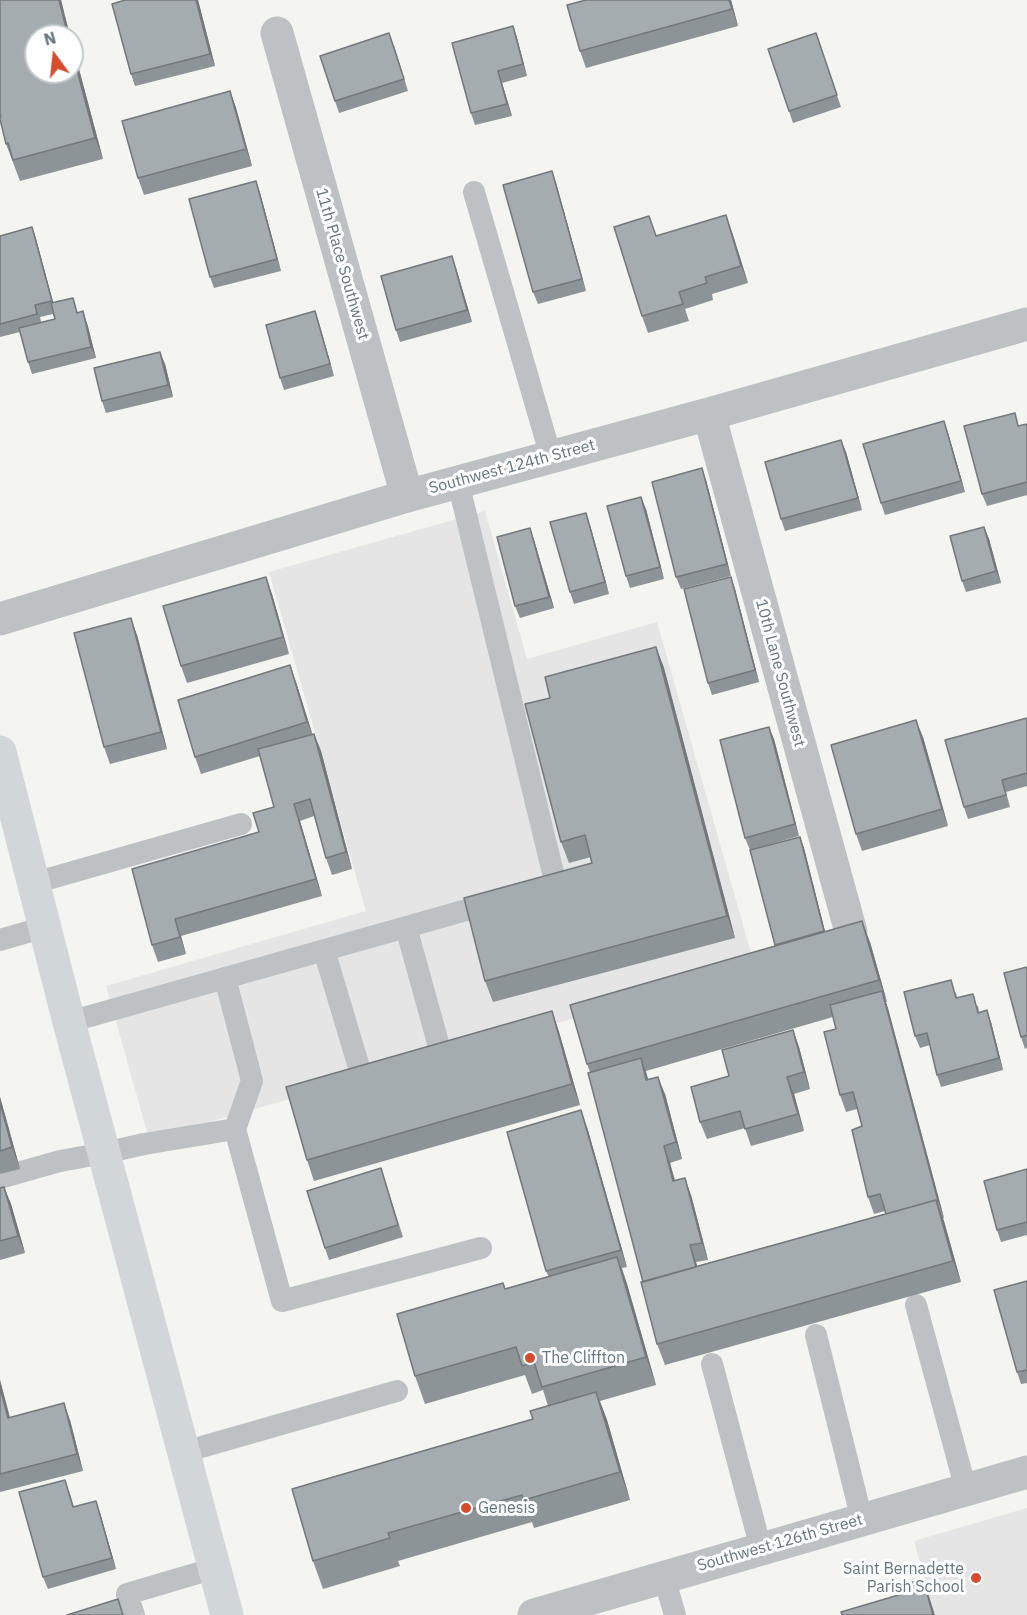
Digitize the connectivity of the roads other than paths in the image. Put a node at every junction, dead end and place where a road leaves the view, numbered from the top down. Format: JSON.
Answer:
{"nodes":[{"id":1,"x":277,"y":33,"type":"dead end"},
{"id":2,"x":474,"y":192,"type":"dead end"},
{"id":3,"x":1027,"y":324,"type":"edge"},
{"id":4,"x":709,"y":414,"type":"junction"},
{"id":5,"x":551,"y":457,"type":"junction"},
{"id":6,"x":458,"y":482,"type":"junction"},
{"id":7,"x":407,"y":496,"type":"junction"},
{"id":8,"x":0,"y":619,"type":"edge"},
{"id":9,"x":0,"y":752,"type":"edge"},
{"id":10,"x":241,"y":824,"type":"dead end"},
{"id":11,"x":34,"y":883,"type":"junction"},
{"id":12,"x":45,"y":927,"type":"junction"},
{"id":13,"x":406,"y":927,"type":"junction"},
{"id":14,"x":851,"y":932,"type":"edge"},
{"id":15,"x":0,"y":940,"type":"edge"},
{"id":16,"x":324,"y":950,"type":"junction"},
{"id":17,"x":225,"y":978,"type":"junction"},
{"id":18,"x":69,"y":1022,"type":"junction"},
{"id":19,"x":438,"y":1043,"type":"edge"},
{"id":20,"x":358,"y":1064,"type":"edge"},
{"id":21,"x":235,"y":1129,"type":"junction"},
{"id":22,"x":104,"y":1153,"type":"junction"},
{"id":23,"x":0,"y":1178,"type":"edge"},
{"id":24,"x":481,"y":1248,"type":"dead end"},
{"id":25,"x":916,"y":1305,"type":"edge"},
{"id":26,"x":816,"y":1335,"type":"dead end"},
{"id":27,"x":712,"y":1364,"type":"dead end"},
{"id":28,"x":397,"y":1391,"type":"dead end"},
{"id":29,"x":184,"y":1452,"type":"junction"},
{"id":30,"x":1027,"y":1472,"type":"edge"},
{"id":31,"x":966,"y":1490,"type":"junction"},
{"id":32,"x":862,"y":1520,"type":"junction"},
{"id":33,"x":761,"y":1549,"type":"junction"},
{"id":34,"x":215,"y":1568,"type":"junction"},
{"id":35,"x":663,"y":1577,"type":"junction"},
{"id":36,"x":134,"y":1615,"type":"edge"},
{"id":37,"x":227,"y":1615,"type":"edge"},
{"id":38,"x":534,"y":1615,"type":"edge"},
{"id":39,"x":675,"y":1615,"type":"edge"}],
"edges":[{"from":1,"to":7,"type":"street","name":"11th Place Southwest"},
{"from":2,"to":5,"type":"lane"},
{"from":3,"to":4,"type":"street","name":"Southwest 124th Street"},
{"from":4,"to":5,"type":"street","name":"Southwest 124th Street"},
{"from":4,"to":14,"type":"street","name":"10th Lane Southwest"},
{"from":5,"to":6,"type":"street","name":"Southwest 124th Street"},
{"from":6,"to":7,"type":"street","name":"Southwest 124th Street"},
{"from":6,"to":13,"type":"lane"},
{"from":7,"to":8,"type":"street","name":"Southwest 124th Street"},
{"from":9,"to":11,"type":"main road"},
{"from":10,"to":11,"type":"lane"},
{"from":11,"to":12,"type":"main road"},
{"from":12,"to":15,"type":"lane"},
{"from":12,"to":18,"type":"main road"},
{"from":13,"to":16,"type":"lane"},
{"from":13,"to":19,"type":"lane"},
{"from":16,"to":17,"type":"lane"},
{"from":16,"to":20,"type":"lane"},
{"from":17,"to":18,"type":"lane"},
{"from":17,"to":21,"type":"lane"},
{"from":18,"to":22,"type":"main road"},
{"from":21,"to":22,"type":"lane"},
{"from":21,"to":24,"type":"lane"},
{"from":22,"to":23,"type":"lane"},
{"from":22,"to":29,"type":"main road"},
{"from":25,"to":31,"type":"lane"},
{"from":26,"to":32,"type":"lane"},
{"from":27,"to":33,"type":"lane"},
{"from":28,"to":29,"type":"lane"},
{"from":29,"to":34,"type":"main road"},
{"from":30,"to":31,"type":"street","name":"Southwest 126th Street"},
{"from":31,"to":32,"type":"street","name":"Southwest 126th Street"},
{"from":32,"to":33,"type":"street","name":"Southwest 126th Street"},
{"from":33,"to":35,"type":"street","name":"Southwest 126th Street"},
{"from":34,"to":36,"type":"lane"},
{"from":34,"to":37,"type":"main road"},
{"from":35,"to":38,"type":"street","name":"Southwest 126th Street"},
{"from":35,"to":39,"type":"lane"}]}
